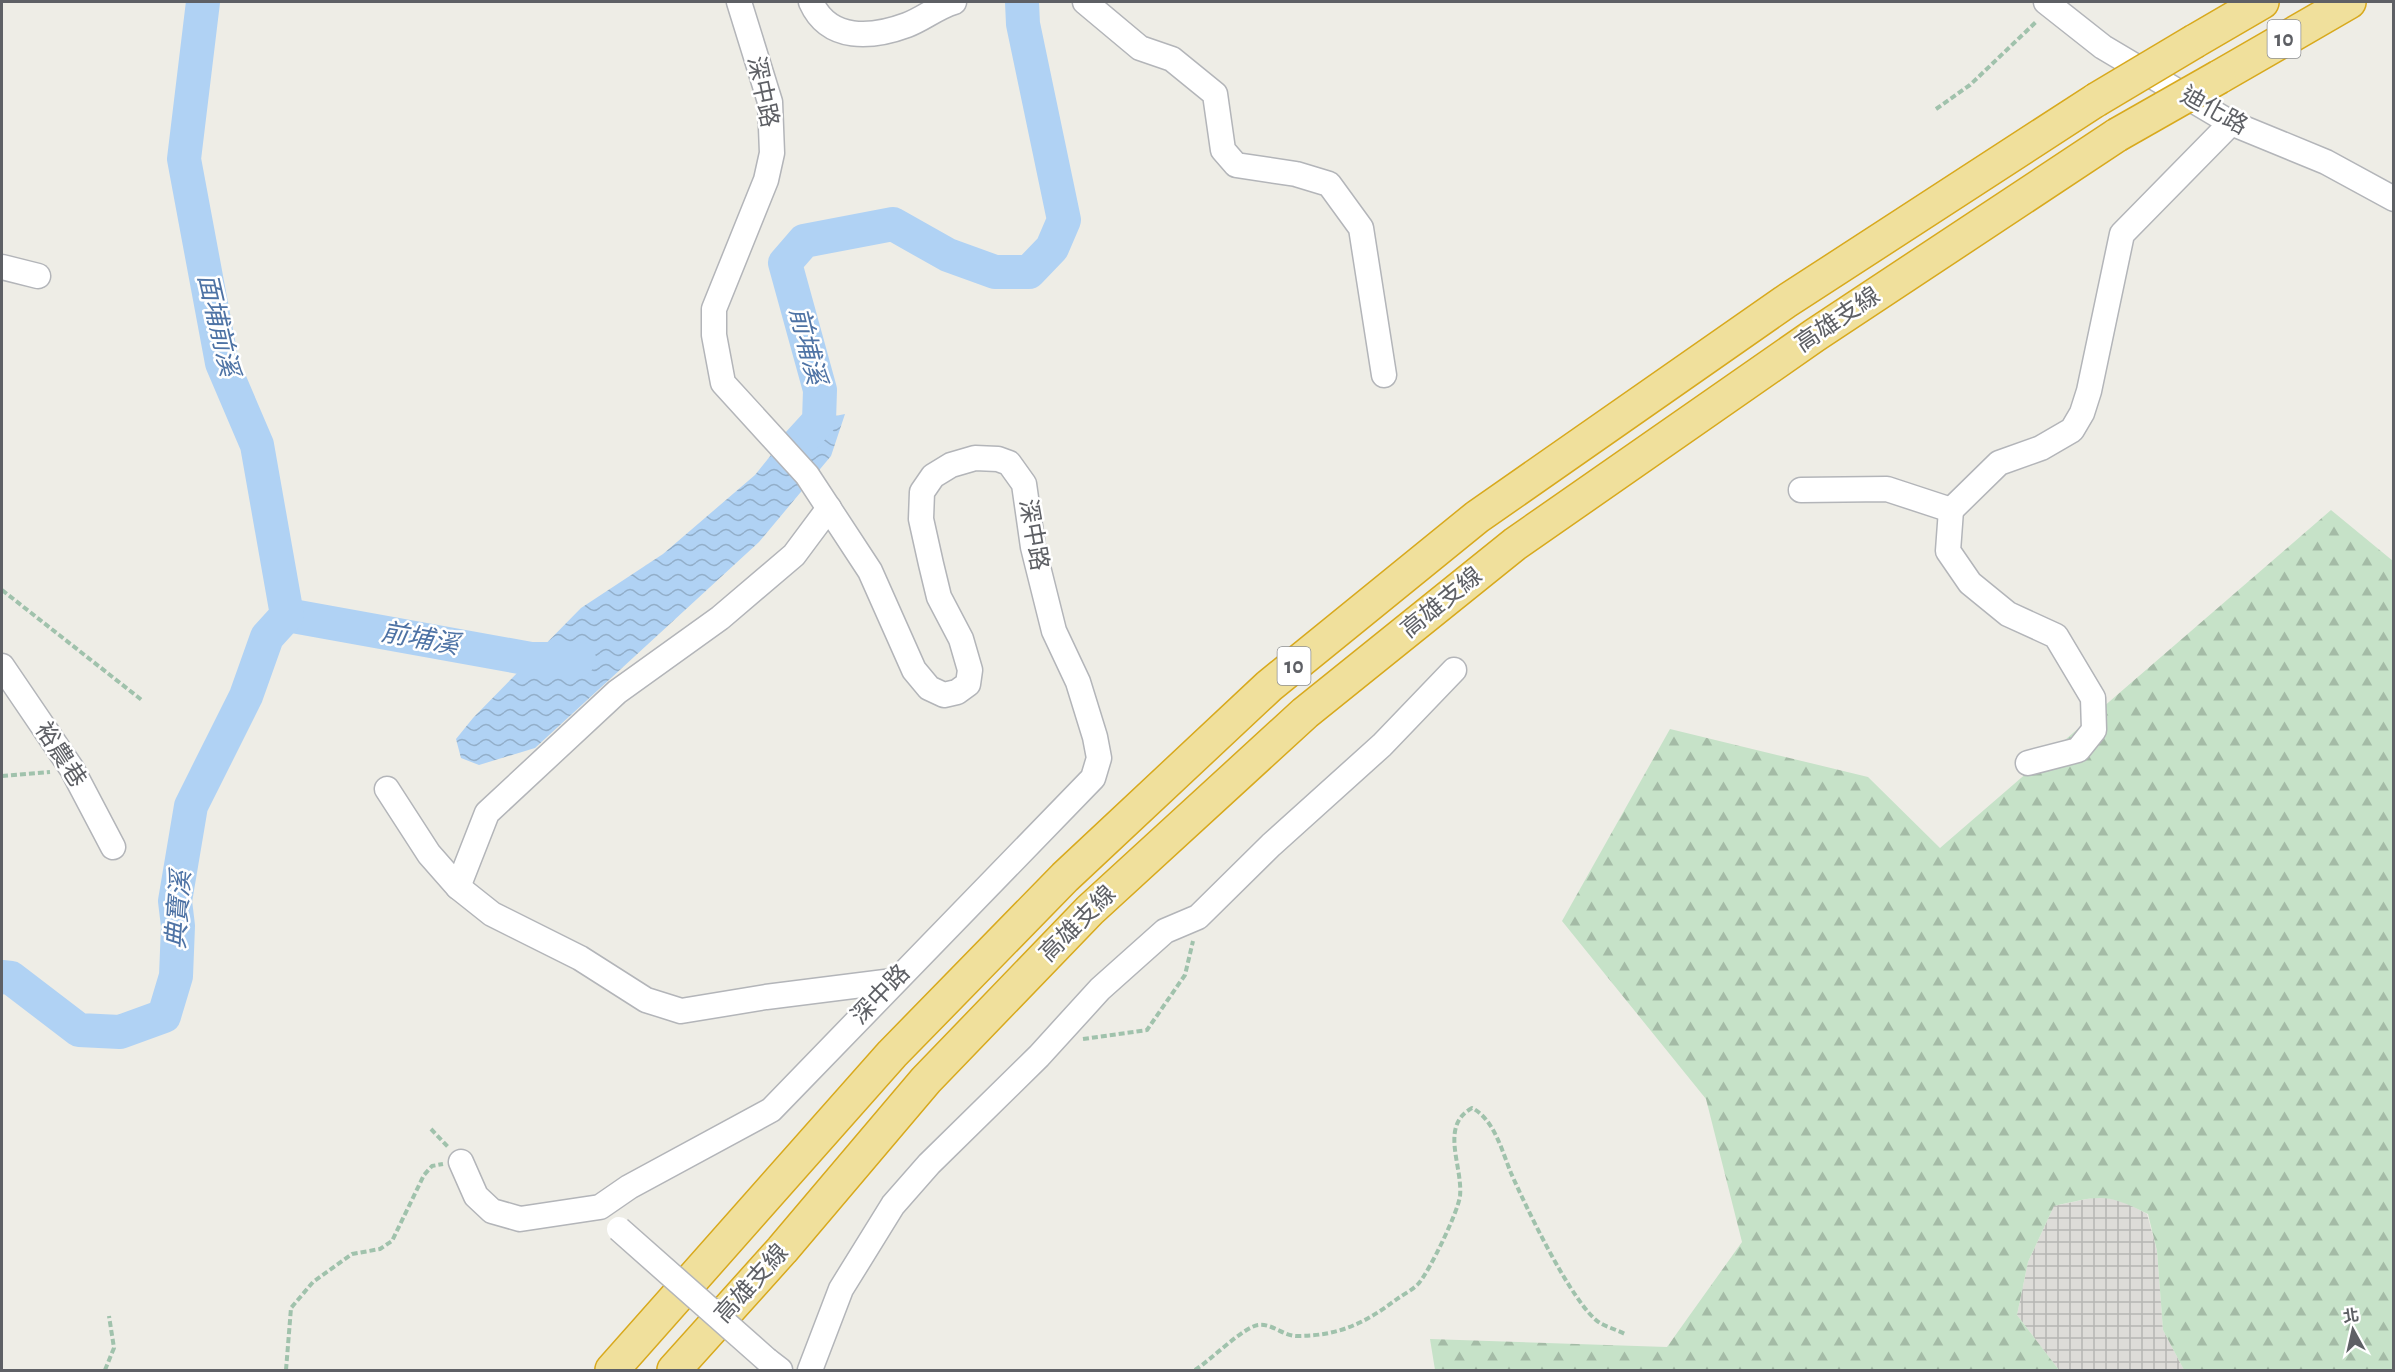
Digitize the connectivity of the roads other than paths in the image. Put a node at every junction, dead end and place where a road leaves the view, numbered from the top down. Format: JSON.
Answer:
{"nodes":[{"id":1,"x":739,"y":2,"type":"edge"},
{"id":2,"x":811,"y":2,"type":"edge"},
{"id":3,"x":954,"y":2,"type":"edge"},
{"id":4,"x":1085,"y":2,"type":"edge"},
{"id":5,"x":2262,"y":2,"type":"edge"},
{"id":6,"x":2349,"y":2,"type":"edge"},
{"id":7,"x":2049,"y":4,"type":"edge"},
{"id":8,"x":2231,"y":123,"type":"junction"},
{"id":9,"x":2394,"y":200,"type":"edge"},
{"id":10,"x":2,"y":267,"type":"edge"},
{"id":11,"x":38,"y":276,"type":"dead end"},
{"id":12,"x":1384,"y":375,"type":"dead end"},
{"id":13,"x":1801,"y":490,"type":"dead end"},
{"id":14,"x":828,"y":508,"type":"junction"},
{"id":15,"x":1951,"y":510,"type":"junction"},
{"id":16,"x":2,"y":666,"type":"edge"},
{"id":17,"x":1454,"y":670,"type":"dead end"},
{"id":18,"x":2028,"y":763,"type":"dead end"},
{"id":19,"x":387,"y":789,"type":"dead end"},
{"id":20,"x":113,"y":847,"type":"dead end"},
{"id":21,"x":458,"y":887,"type":"junction"},
{"id":22,"x":893,"y":981,"type":"junction"},
{"id":23,"x":461,"y":1162,"type":"road end"},
{"id":24,"x":600,"y":1207,"type":"junction"},
{"id":25,"x":773,"y":1365,"type":"edge"},
{"id":26,"x":612,"y":1371,"type":"edge"},
{"id":27,"x":674,"y":1371,"type":"edge"},
{"id":28,"x":810,"y":1371,"type":"edge"}],
"edges":[{"from":1,"to":14,"type":"street","name":"深中路"},
{"from":2,"to":3,"type":"street"},
{"from":4,"to":12,"type":"street"},
{"from":5,"to":26,"type":"highway","name":"高雄支線","number":"10","bridge":true},
{"from":6,"to":27,"type":"highway","name":"高雄支線","number":"10","bridge":true},
{"from":7,"to":8,"type":"street","name":"迪化路"},
{"from":8,"to":9,"type":"street","name":"迪化路"},
{"from":8,"to":15,"type":"street"},
{"from":10,"to":11,"type":"street"},
{"from":13,"to":15,"type":"street"},
{"from":14,"to":21,"type":"street"},
{"from":14,"to":22,"type":"street","name":"深中路"},
{"from":15,"to":18,"type":"street"},
{"from":16,"to":20,"type":"street","name":"裕農巷"},
{"from":17,"to":28,"type":"street"},
{"from":19,"to":21,"type":"street"},
{"from":21,"to":22,"type":"street"},
{"from":22,"to":24,"type":"street","name":"深中路"},
{"from":23,"to":24,"type":"street","name":"深中路"},
{"from":24,"to":25,"type":"street","bridge":true}]}
